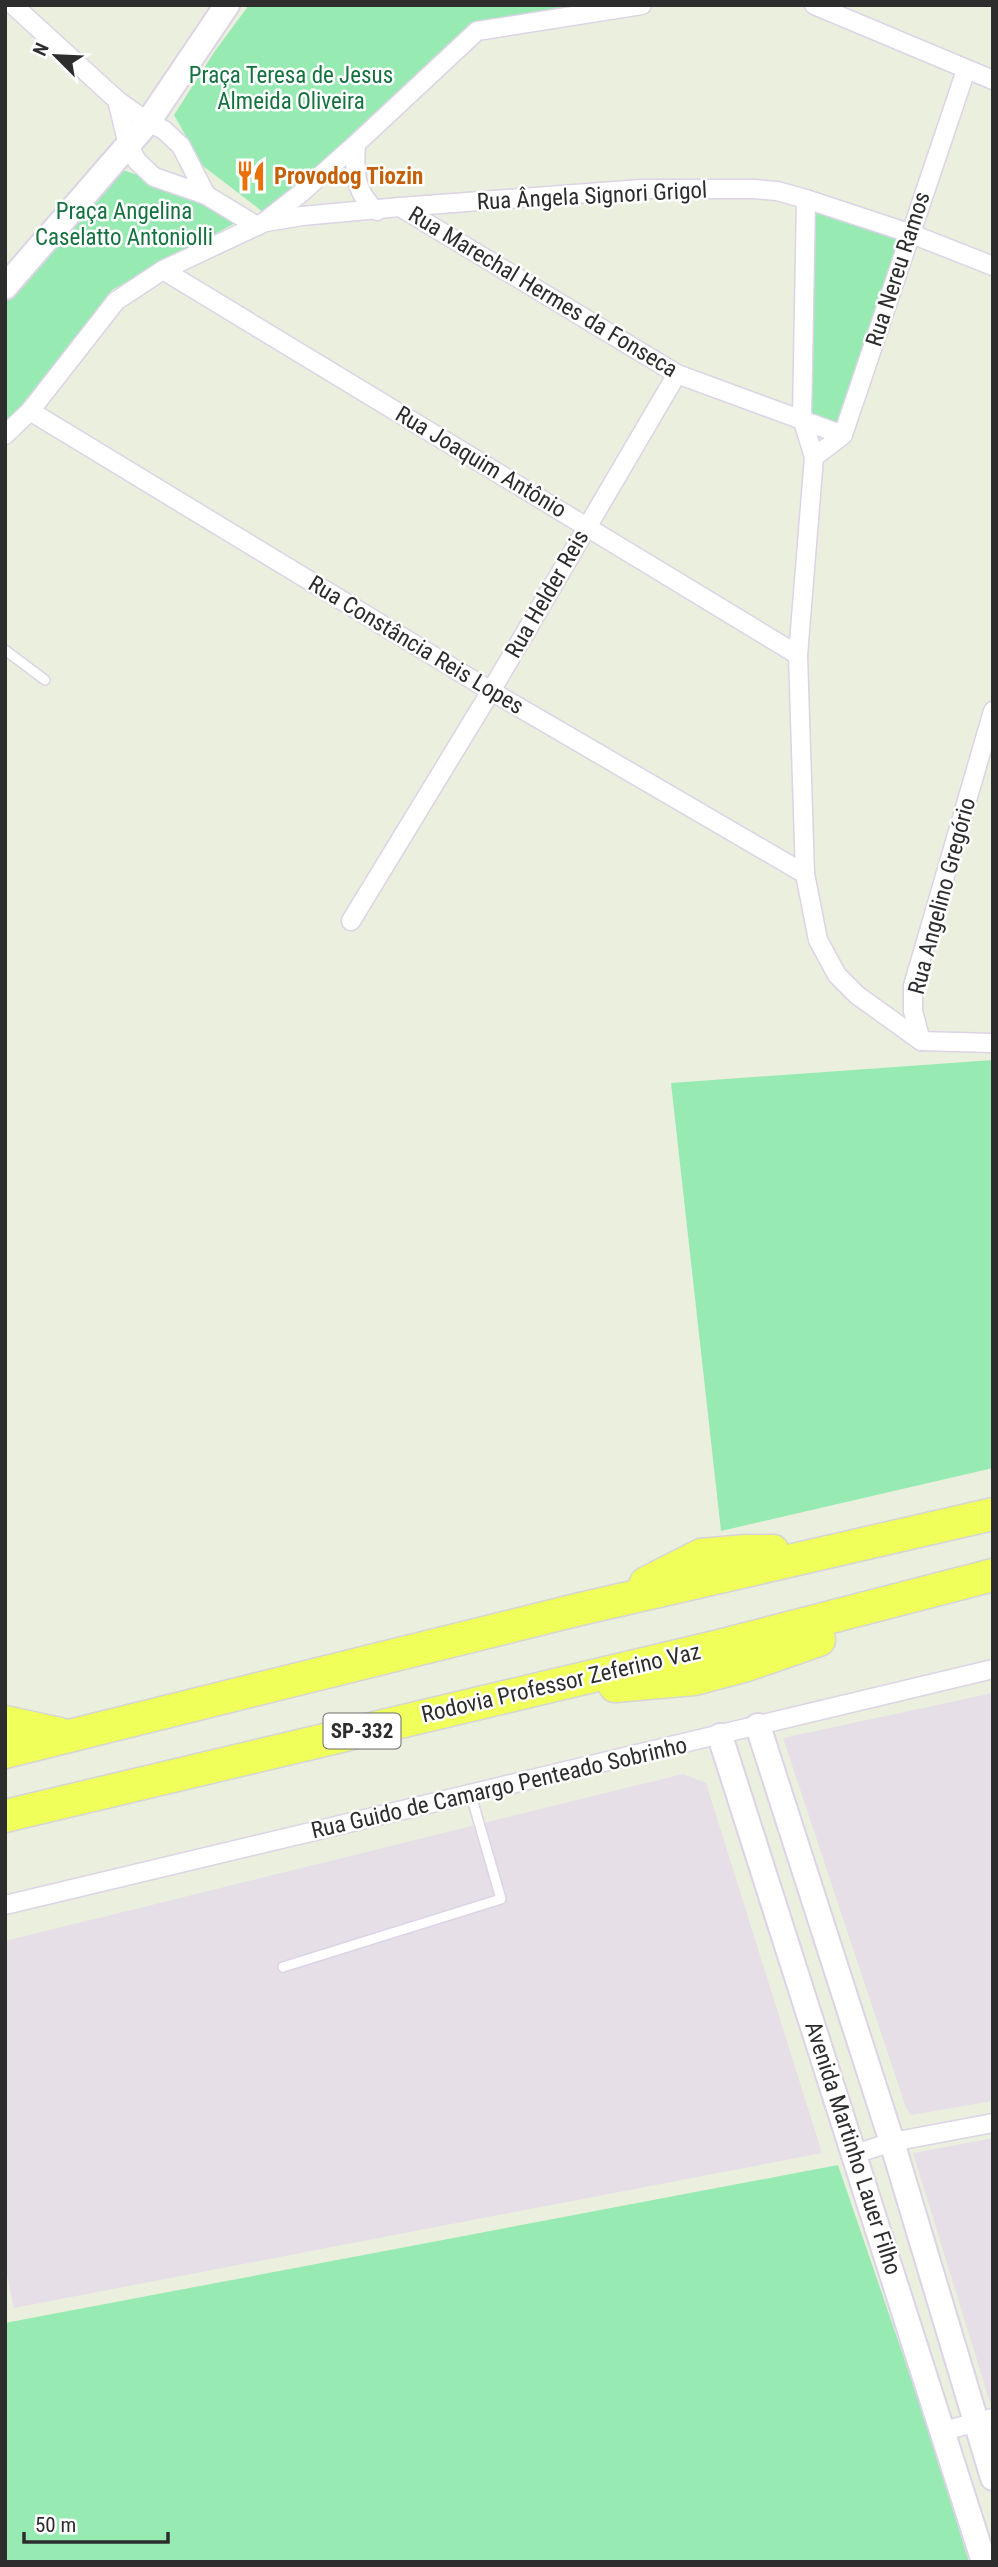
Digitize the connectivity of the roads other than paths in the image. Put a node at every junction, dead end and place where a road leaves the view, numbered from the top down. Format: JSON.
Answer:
{"nodes":[{"id":1,"x":13,"y":5,"type":"edge"},
{"id":2,"x":227,"y":5,"type":"edge"},
{"id":3,"x":642,"y":5,"type":"edge"},
{"id":4,"x":814,"y":5,"type":"edge"},
{"id":5,"x":966,"y":70,"type":"junction"},
{"id":6,"x":993,"y":80,"type":"edge"},
{"id":7,"x":117,"y":100,"type":"junction"},
{"id":8,"x":148,"y":122,"type":"junction"},
{"id":9,"x":356,"y":144,"type":"junction"},
{"id":10,"x":128,"y":145,"type":"junction"},
{"id":11,"x":205,"y":195,"type":"junction"},
{"id":12,"x":806,"y":199,"type":"junction"},
{"id":13,"x":400,"y":207,"type":"junction"},
{"id":14,"x":377,"y":211,"type":"junction"},
{"id":15,"x":260,"y":225,"type":"junction"},
{"id":16,"x":909,"y":233,"type":"junction"},
{"id":17,"x":993,"y":266,"type":"edge"},
{"id":18,"x":163,"y":270,"type":"junction"},
{"id":19,"x":5,"y":287,"type":"edge"},
{"id":20,"x":677,"y":374,"type":"junction"},
{"id":21,"x":30,"y":411,"type":"junction"},
{"id":22,"x":802,"y":418,"type":"junction"},
{"id":23,"x":5,"y":435,"type":"edge"},
{"id":24,"x":843,"y":435,"type":"junction"},
{"id":25,"x":814,"y":457,"type":"junction"},
{"id":26,"x":587,"y":526,"type":"junction"},
{"id":27,"x":5,"y":650,"type":"edge"},
{"id":28,"x":798,"y":655,"type":"junction"},
{"id":29,"x":45,"y":680,"type":"dead end"},
{"id":30,"x":491,"y":691,"type":"junction"},
{"id":31,"x":993,"y":711,"type":"edge"},
{"id":32,"x":805,"y":874,"type":"junction"},
{"id":33,"x":351,"y":921,"type":"dead end"},
{"id":34,"x":921,"y":1041,"type":"junction"},
{"id":35,"x":993,"y":1042,"type":"edge"},
{"id":36,"x":993,"y":1514,"type":"edge"},
{"id":37,"x":993,"y":1575,"type":"edge"},
{"id":38,"x":993,"y":1669,"type":"edge"},
{"id":39,"x":5,"y":1722,"type":"edge"},
{"id":40,"x":758,"y":1726,"type":"junction"},
{"id":41,"x":720,"y":1736,"type":"junction"},
{"id":42,"x":72,"y":1737,"type":"junction"},
{"id":43,"x":5,"y":1752,"type":"edge"},
{"id":44,"x":471,"y":1795,"type":"junction"},
{"id":45,"x":5,"y":1816,"type":"edge"},
{"id":46,"x":5,"y":1905,"type":"edge"},
{"id":47,"x":283,"y":1967,"type":"dead end"},
{"id":48,"x":993,"y":2123,"type":"edge"},
{"id":49,"x":892,"y":2142,"type":"junction"},
{"id":50,"x":855,"y":2154,"type":"junction"},
{"id":51,"x":984,"y":2419,"type":"edge"},
{"id":52,"x":943,"y":2431,"type":"junction"},
{"id":53,"x":993,"y":2478,"type":"edge"},
{"id":54,"x":984,"y":2562,"type":"edge"}],
"edges":[{"from":1,"to":7,"type":"street"},
{"from":2,"to":8,"type":"street"},
{"from":3,"to":9,"type":"street"},
{"from":4,"to":5,"type":"street"},
{"from":5,"to":6,"type":"street"},
{"from":5,"to":16,"type":"street","name":"Rua Nereu Ramos"},
{"from":7,"to":8,"type":"street"},
{"from":7,"to":10,"type":"street"},
{"from":8,"to":10,"type":"street"},
{"from":8,"to":11,"type":"street"},
{"from":9,"to":14,"type":"street"},
{"from":9,"to":15,"type":"street"},
{"from":10,"to":11,"type":"street"},
{"from":10,"to":19,"type":"street"},
{"from":11,"to":15,"type":"street"},
{"from":12,"to":13,"type":"street","name":"Rua Ângela Signori Grigol"},
{"from":12,"to":16,"type":"street","name":"Rua Ângela Signori Grigol"},
{"from":12,"to":22,"type":"street"},
{"from":13,"to":14,"type":"street","name":"Rua Ângela Signori Grigol"},
{"from":13,"to":20,"type":"street","name":"Rua Marechal Hermes da Fonseca"},
{"from":14,"to":15,"type":"street","name":"Rua Ângela Signori Grigol"},
{"from":15,"to":18,"type":"street"},
{"from":16,"to":17,"type":"street","name":"Rua Ângela Signori Grigol"},
{"from":16,"to":24,"type":"street","name":"Rua Nereu Ramos"},
{"from":18,"to":21,"type":"street"},
{"from":18,"to":26,"type":"street","name":"Rua Joaquim Antônio"},
{"from":20,"to":22,"type":"street","name":"Rua Marechal Hermes da Fonseca"},
{"from":20,"to":26,"type":"street","name":"Rua Helder Reis"},
{"from":21,"to":23,"type":"street"},
{"from":21,"to":30,"type":"street","name":"Rua Constância Reis Lopes"},
{"from":22,"to":24,"type":"street","name":"Rua Marechal Hermes da Fonseca"},
{"from":22,"to":25,"type":"street"},
{"from":24,"to":25,"type":"street"},
{"from":25,"to":28,"type":"street"},
{"from":26,"to":28,"type":"street","name":"Rua Joaquim Antônio"},
{"from":26,"to":30,"type":"street","name":"Rua Helder Reis"},
{"from":27,"to":29,"type":"lane"},
{"from":28,"to":32,"type":"street"},
{"from":30,"to":32,"type":"street","name":"Rua Constância Reis Lopes"},
{"from":30,"to":33,"type":"street","name":"Rua Helder Reis"},
{"from":31,"to":34,"type":"street","name":"Rua Angelino Gregório"},
{"from":32,"to":34,"type":"street"},
{"from":34,"to":35,"type":"street"},
{"from":36,"to":42,"type":"highway"},
{"from":37,"to":45,"type":"highway","name":"Rodovia Professor Zeferino Vaz","number":"SP-332"},
{"from":38,"to":40,"type":"street","name":"Rua Guido de Camargo Penteado Sobrinho"},
{"from":39,"to":42,"type":"highway"},
{"from":40,"to":41,"type":"street","name":"Rua Guido de Camargo Penteado Sobrinho"},
{"from":40,"to":49,"type":"street","name":"Avenida Martinho Lauer Filho"},
{"from":41,"to":44,"type":"street","name":"Rua Guido de Camargo Penteado Sobrinho"},
{"from":41,"to":50,"type":"street","name":"Avenida Martinho Lauer Filho"},
{"from":42,"to":43,"type":"highway"},
{"from":44,"to":46,"type":"street","name":"Rua Guido de Camargo Penteado Sobrinho"},
{"from":44,"to":47,"type":"lane"},
{"from":48,"to":49,"type":"street"},
{"from":49,"to":50,"type":"street"},
{"from":49,"to":51,"type":"street","name":"Avenida Martinho Lauer Filho"},
{"from":50,"to":52,"type":"street","name":"Avenida Martinho Lauer Filho"},
{"from":51,"to":52,"type":"street"},
{"from":51,"to":53,"type":"street","name":"Avenida Martinho Lauer Filho"},
{"from":52,"to":54,"type":"street","name":"Avenida Martinho Lauer Filho"}]}
